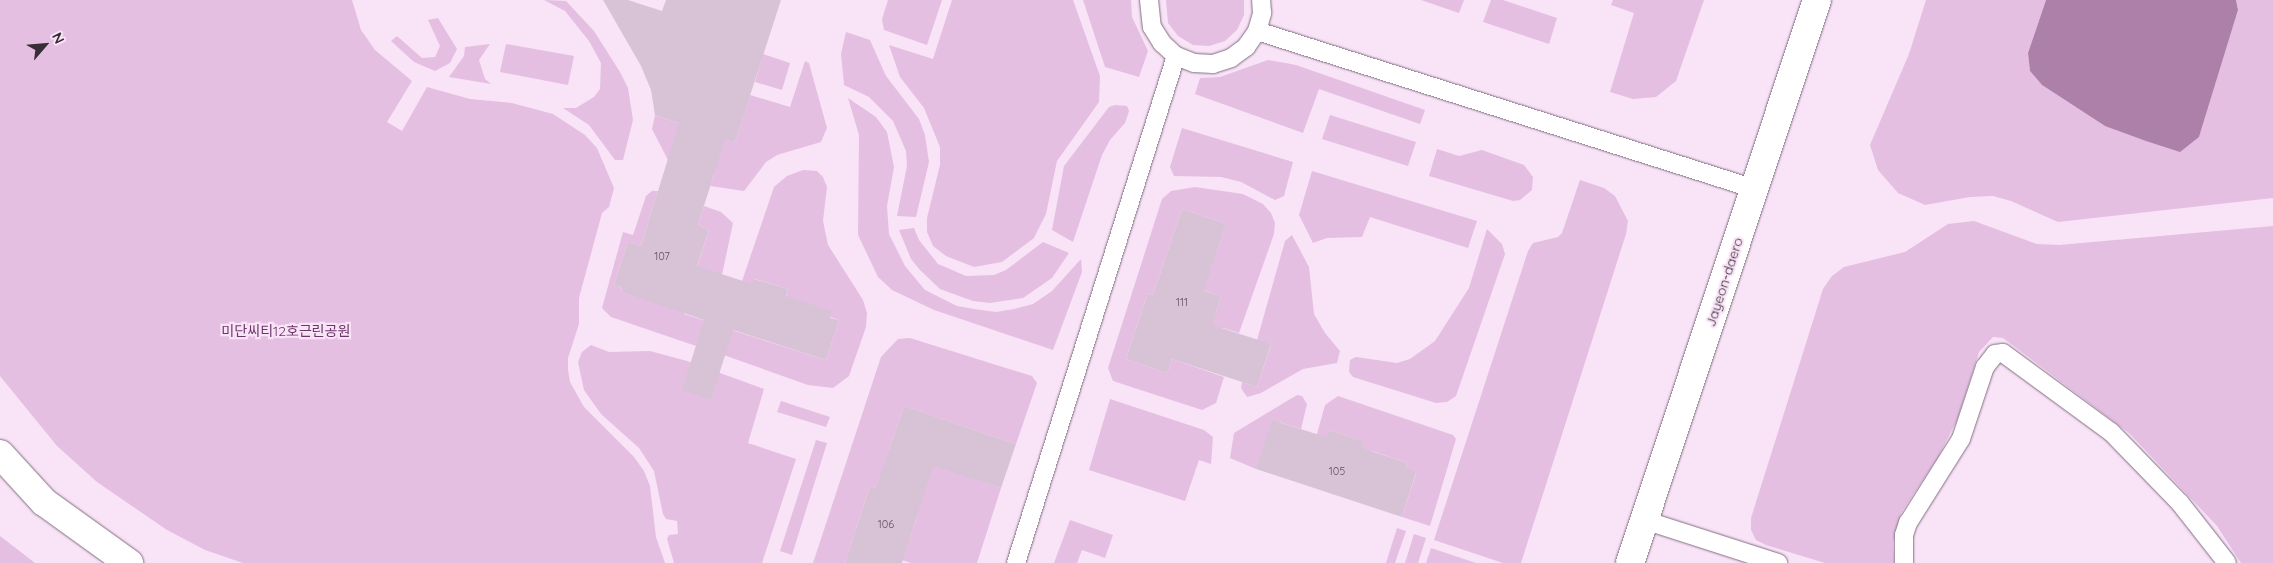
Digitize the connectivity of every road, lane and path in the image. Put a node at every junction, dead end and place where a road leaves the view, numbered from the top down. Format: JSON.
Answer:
{"nodes":[{"id":1,"x":1149,"y":0,"type":"edge"},
{"id":2,"x":1261,"y":0,"type":"edge"},
{"id":3,"x":1817,"y":0,"type":"edge"},
{"id":4,"x":1257,"y":31,"type":"junction"},
{"id":5,"x":1176,"y":56,"type":"junction"},
{"id":6,"x":1755,"y":189,"type":"junction"},
{"id":7,"x":0,"y":454,"type":"edge"},
{"id":8,"x":1644,"y":520,"type":"junction"},
{"id":9,"x":129,"y":563,"type":"edge"},
{"id":10,"x":1016,"y":563,"type":"edge"},
{"id":11,"x":1630,"y":563,"type":"edge"},
{"id":12,"x":1778,"y":563,"type":"edge"},
{"id":13,"x":1904,"y":563,"type":"edge"},
{"id":14,"x":2227,"y":563,"type":"edge"}],
"edges":[{"from":1,"to":5,"type":"lane"},
{"from":2,"to":4,"type":"lane"},
{"from":3,"to":6,"type":"main road","name":"Jayeon-daero"},
{"from":4,"to":5,"type":"lane"},
{"from":4,"to":6,"type":"lane"},
{"from":5,"to":10,"type":"lane"},
{"from":6,"to":8,"type":"main road","name":"Jayeon-daero"},
{"from":7,"to":9,"type":"main road"},
{"from":8,"to":11,"type":"main road","name":"Jayeon-daero"},
{"from":8,"to":12,"type":"lane"},
{"from":13,"to":14,"type":"lane"}]}
